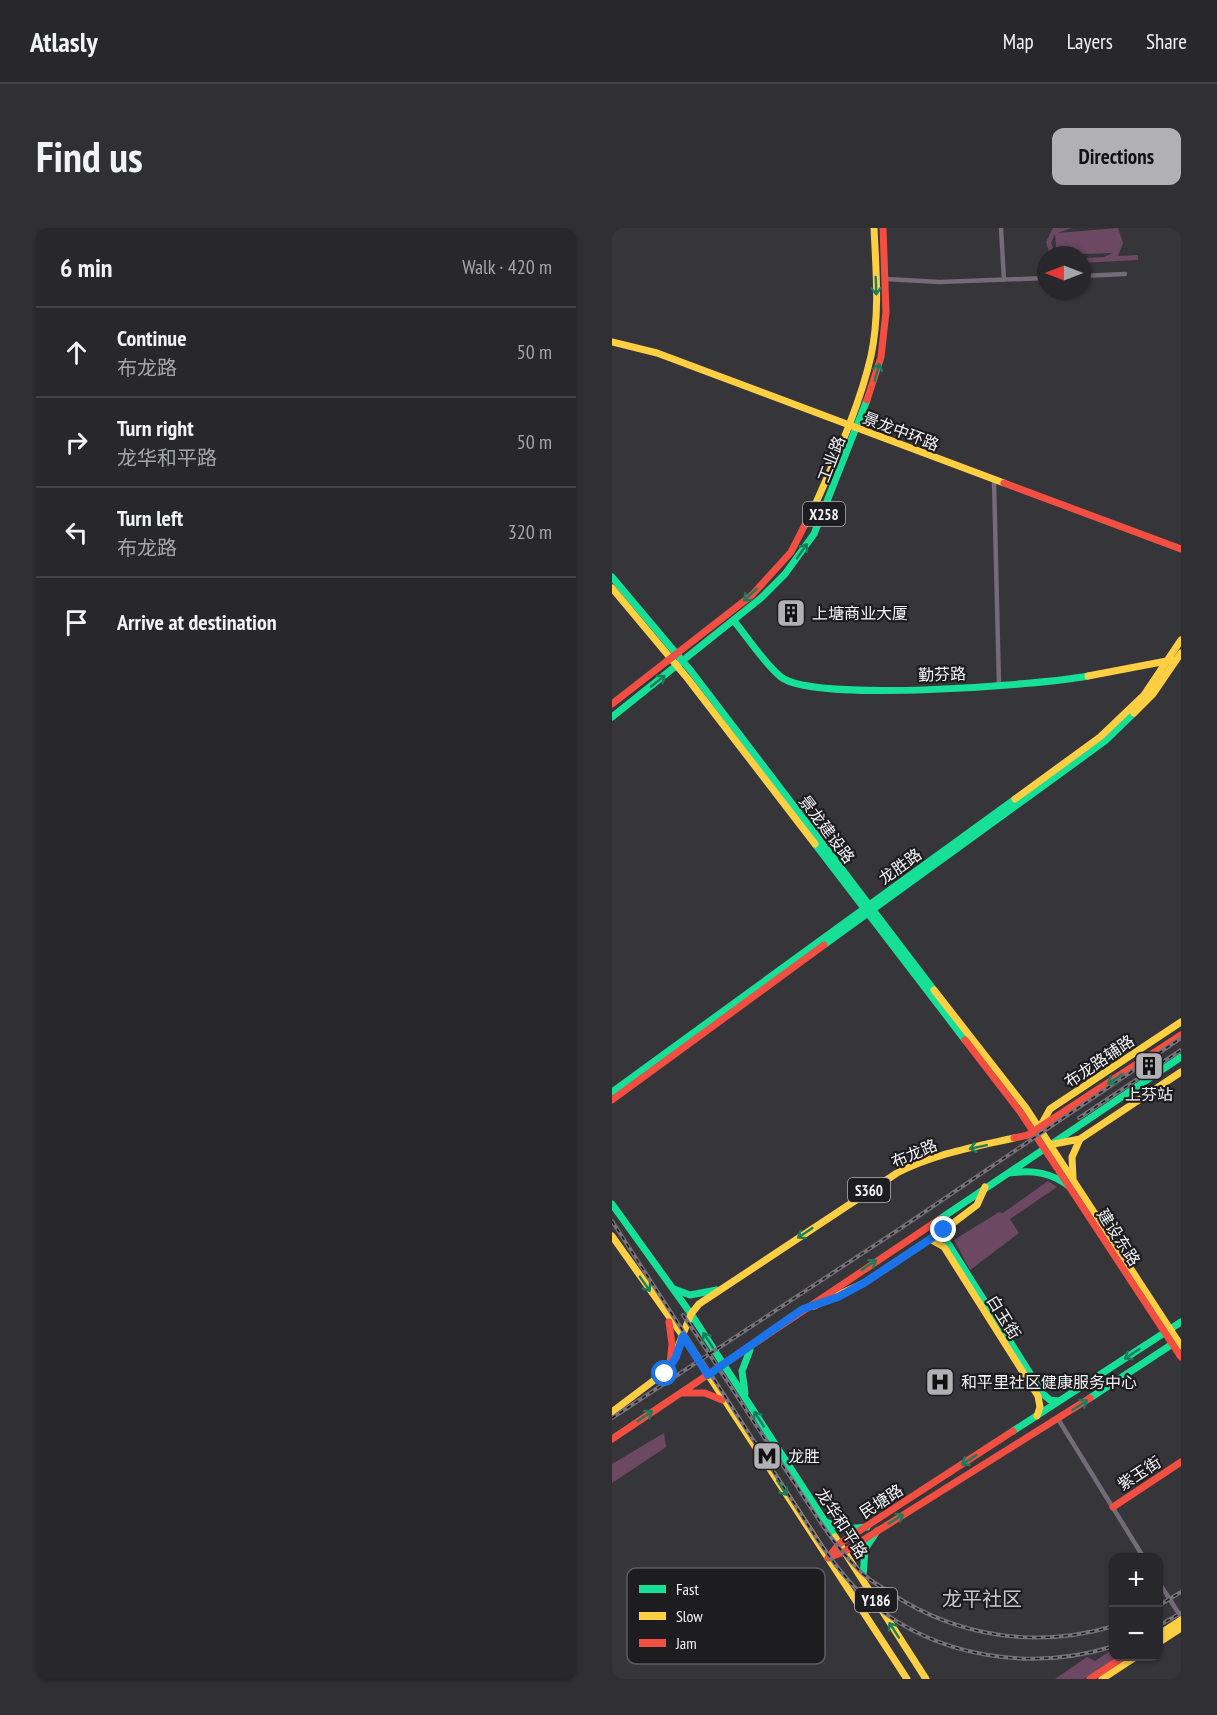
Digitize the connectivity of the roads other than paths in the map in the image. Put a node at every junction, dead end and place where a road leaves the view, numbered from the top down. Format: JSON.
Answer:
{"nodes":[{"id":1,"x":874,"y":228,"type":"edge"},
{"id":2,"x":883,"y":228,"type":"edge"},
{"id":3,"x":1001,"y":228,"type":"edge"},
{"id":4,"x":1125,"y":274,"type":"dead end"},
{"id":5,"x":1091,"y":276,"type":"edge"},
{"id":6,"x":1037,"y":278,"type":"edge"},
{"id":7,"x":886,"y":279,"type":"junction"},
{"id":8,"x":1004,"y":280,"type":"junction"},
{"id":9,"x":612,"y":342,"type":"edge"},
{"id":10,"x":849,"y":426,"type":"junction"},
{"id":11,"x":858,"y":429,"type":"junction"},
{"id":12,"x":994,"y":481,"type":"junction"},
{"id":13,"x":1181,"y":549,"type":"edge"},
{"id":14,"x":612,"y":578,"type":"edge"},
{"id":15,"x":612,"y":588,"type":"edge"},
{"id":16,"x":734,"y":621,"type":"junction"},
{"id":17,"x":1181,"y":639,"type":"edge"},
{"id":18,"x":674,"y":656,"type":"junction"},
{"id":19,"x":1177,"y":658,"type":"edge"},
{"id":20,"x":681,"y":664,"type":"junction"},
{"id":21,"x":999,"y":685,"type":"junction"},
{"id":22,"x":612,"y":704,"type":"edge"},
{"id":23,"x":612,"y":717,"type":"edge"},
{"id":24,"x":868,"y":911,"type":"junction"},
{"id":25,"x":1181,"y":1022,"type":"edge"},
{"id":26,"x":1181,"y":1035,"type":"edge"},
{"id":27,"x":1181,"y":1057,"type":"edge"},
{"id":28,"x":1181,"y":1072,"type":"edge"},
{"id":29,"x":612,"y":1092,"type":"edge"},
{"id":30,"x":612,"y":1100,"type":"edge"},
{"id":31,"x":1037,"y":1130,"type":"junction"},
{"id":32,"x":1080,"y":1139,"type":"junction"},
{"id":33,"x":1047,"y":1146,"type":"junction"},
{"id":34,"x":1004,"y":1174,"type":"junction"},
{"id":35,"x":1072,"y":1184,"type":"junction"},
{"id":36,"x":985,"y":1187,"type":"junction"},
{"id":37,"x":612,"y":1204,"type":"edge"},
{"id":38,"x":944,"y":1230,"type":"junction"},
{"id":39,"x":612,"y":1236,"type":"edge"},
{"id":40,"x":930,"y":1239,"type":"junction"},
{"id":41,"x":672,"y":1288,"type":"junction"},
{"id":42,"x":723,"y":1288,"type":"junction"},
{"id":43,"x":803,"y":1309,"type":"junction"},
{"id":44,"x":691,"y":1314,"type":"junction"},
{"id":45,"x":666,"y":1315,"type":"junction"},
{"id":46,"x":1181,"y":1322,"type":"edge"},
{"id":47,"x":1168,"y":1331,"type":"junction"},
{"id":48,"x":683,"y":1336,"type":"junction"},
{"id":49,"x":1178,"y":1342,"type":"edge"},
{"id":50,"x":753,"y":1346,"type":"junction"},
{"id":51,"x":1181,"y":1357,"type":"edge"},
{"id":52,"x":725,"y":1366,"type":"junction"},
{"id":53,"x":669,"y":1369,"type":"junction"},
{"id":54,"x":708,"y":1375,"type":"junction"},
{"id":55,"x":678,"y":1394,"type":"junction"},
{"id":56,"x":747,"y":1400,"type":"junction"},
{"id":57,"x":1062,"y":1400,"type":"junction"},
{"id":58,"x":622,"y":1403,"type":"junction"},
{"id":59,"x":727,"y":1404,"type":"junction"},
{"id":60,"x":612,"y":1407,"type":"edge"},
{"id":61,"x":612,"y":1412,"type":"edge"},
{"id":62,"x":1036,"y":1416,"type":"junction"},
{"id":63,"x":1058,"y":1419,"type":"junction"},
{"id":64,"x":612,"y":1439,"type":"edge"},
{"id":65,"x":1181,"y":1462,"type":"edge"},
{"id":66,"x":1113,"y":1507,"type":"junction"},
{"id":67,"x":825,"y":1522,"type":"junction"},
{"id":68,"x":867,"y":1527,"type":"junction"},
{"id":69,"x":877,"y":1531,"type":"junction"},
{"id":70,"x":839,"y":1544,"type":"junction"},
{"id":71,"x":844,"y":1552,"type":"junction"},
{"id":72,"x":1142,"y":1553,"type":"edge"},
{"id":73,"x":828,"y":1558,"type":"junction"},
{"id":74,"x":866,"y":1585,"type":"junction"},
{"id":75,"x":1163,"y":1589,"type":"edge"},
{"id":76,"x":1181,"y":1619,"type":"edge"},
{"id":77,"x":1181,"y":1628,"type":"edge"},
{"id":78,"x":1163,"y":1632,"type":"edge"},
{"id":79,"x":1163,"y":1640,"type":"edge"},
{"id":80,"x":1117,"y":1661,"type":"edge"},
{"id":81,"x":1129,"y":1661,"type":"edge"},
{"id":82,"x":907,"y":1679,"type":"edge"},
{"id":83,"x":926,"y":1679,"type":"edge"},
{"id":84,"x":1090,"y":1679,"type":"edge"},
{"id":85,"x":1102,"y":1679,"type":"edge"}],
"edges":[{"from":1,"to":10,"type":"main road","name":"工业路","number":"X258","one_way":true},
{"from":2,"to":7,"type":"main road","name":"工业路","number":"X258"},
{"from":3,"to":8,"type":"street"},
{"from":4,"to":5,"type":"street"},
{"from":6,"to":8,"type":"street"},
{"from":7,"to":8,"type":"street"},
{"from":11,"to":7,"type":"main road","name":"工业路","number":"X258","one_way":true},
{"from":9,"to":10,"type":"main road","name":"景龙中环路"},
{"from":10,"to":11,"type":"main road","name":"景龙中环路"},
{"from":10,"to":18,"type":"main road","name":"工业路","number":"X258","one_way":true},
{"from":11,"to":12,"type":"main road","name":"景龙中环路"},
{"from":16,"to":11,"type":"main road","name":"工业路","number":"X258","one_way":true},
{"from":12,"to":13,"type":"main road","name":"景龙中环路"},
{"from":12,"to":21,"type":"street"},
{"from":14,"to":18,"type":"main road","name":"景龙建设路"},
{"from":15,"to":18,"type":"main road","name":"景龙建设路"},
{"from":16,"to":20,"type":"main road","name":"工业路","number":"X258"},
{"from":16,"to":21,"type":"main road","name":"勤芬路"},
{"from":17,"to":19,"type":"main road","name":"龙胜路"},
{"from":18,"to":20,"type":"main road","name":"景龙建设路"},
{"from":18,"to":22,"type":"main road","name":"工业路","number":"X258"},
{"from":19,"to":21,"type":"main road","name":"勤芬路"},
{"from":19,"to":24,"type":"main road","name":"龙胜路"},
{"from":23,"to":20,"type":"main road","name":"工业路","number":"X258","one_way":true},
{"from":20,"to":24,"type":"main road","name":"景龙建设路"},
{"from":24,"to":29,"type":"main road","name":"龙胜路"},
{"from":24,"to":30,"type":"main road","name":"龙胜路"},
{"from":24,"to":31,"type":"main road","name":"景龙建设路"},
{"from":25,"to":31,"type":"main road","name":"布龙路辅路"},
{"from":26,"to":31,"type":"main road","name":"布龙路","number":"S360","one_way":true},
{"from":27,"to":33,"type":"main road"},
{"from":28,"to":32,"type":"main road"},
{"from":31,"to":33,"type":"main road","name":"建设东路"},
{"from":31,"to":42,"type":"main road","name":"布龙路","number":"S360","one_way":true},
{"from":32,"to":33,"type":"main road"},
{"from":32,"to":35,"type":"main road"},
{"from":33,"to":34,"type":"main road"},
{"from":33,"to":35,"type":"main road","name":"建设东路"},
{"from":34,"to":35,"type":"main road"},
{"from":34,"to":36,"type":"main road"},
{"from":35,"to":47,"type":"main road","name":"建设东路"},
{"from":36,"to":38,"type":"main road"},
{"from":43,"to":36,"type":"main road","one_way":true},
{"from":37,"to":41,"type":"main road","name":"龙华和平路","number":"Y186"},
{"from":38,"to":40,"type":"main road"},
{"from":38,"to":57,"type":"main road","name":"白玉街"},
{"from":39,"to":45,"type":"main road","name":"龙华和平路","number":"Y186","one_way":true},
{"from":40,"to":43,"type":"main road"},
{"from":40,"to":62,"type":"main road","name":"白玉街"},
{"from":41,"to":42,"type":"main road"},
{"from":41,"to":44,"type":"main road","name":"龙华和平路","number":"Y186"},
{"from":42,"to":44,"type":"main road","name":"布龙路","number":"S360"},
{"from":43,"to":50,"type":"main road"},
{"from":44,"to":48,"type":"main road","name":"布龙路","number":"S360"},
{"from":52,"to":44,"type":"main road","name":"龙华和平路","number":"Y186","one_way":true},
{"from":45,"to":48,"type":"main road","name":"龙华和平路","number":"Y186"},
{"from":45,"to":53,"type":"main road"},
{"from":46,"to":47,"type":"main road","name":"民塘路"},
{"from":47,"to":49,"type":"main road","name":"建设东路"},
{"from":47,"to":57,"type":"main road","name":"民塘路","one_way":true},
{"from":48,"to":53,"type":"main road","name":"布龙路","number":"S360"},
{"from":48,"to":54,"type":"main road","name":"龙华和平路","number":"Y186"},
{"from":49,"to":51,"type":"main road","name":"建设东路"},
{"from":63,"to":49,"type":"main road","name":"民塘路","one_way":true},
{"from":50,"to":52,"type":"main road"},
{"from":50,"to":56,"type":"main road"},
{"from":52,"to":54,"type":"main road"},
{"from":52,"to":56,"type":"main road","name":"龙华和平路","number":"Y186"},
{"from":53,"to":58,"type":"main road"},
{"from":54,"to":55,"type":"main road"},
{"from":54,"to":59,"type":"main road","name":"龙华和平路","number":"Y186"},
{"from":55,"to":59,"type":"main road"},
{"from":64,"to":55,"type":"main road","one_way":true},
{"from":67,"to":56,"type":"main road","name":"龙华和平路","number":"Y186","one_way":true},
{"from":57,"to":62,"type":"main road","name":"民塘路"},
{"from":58,"to":60,"type":"main road"},
{"from":58,"to":61,"type":"main road"},
{"from":59,"to":73,"type":"main road","name":"龙华和平路","number":"Y186","one_way":true},
{"from":62,"to":68,"type":"main road","name":"民塘路","one_way":true},
{"from":63,"to":66,"type":"street"},
{"from":69,"to":63,"type":"main road","name":"民塘路","one_way":true},
{"from":65,"to":66,"type":"main road","name":"紫玉街"},
{"from":66,"to":72,"type":"street"},
{"from":67,"to":68,"type":"main road"},
{"from":67,"to":70,"type":"main road","name":"龙华和平路","number":"Y186"},
{"from":68,"to":70,"type":"main road","name":"民塘路"},
{"from":69,"to":71,"type":"main road","name":"民塘路"},
{"from":69,"to":74,"type":"main road"},
{"from":70,"to":71,"type":"main road","name":"龙华和平路","number":"Y186"},
{"from":70,"to":73,"type":"main road","name":"民塘路"},
{"from":71,"to":73,"type":"main road","name":"民塘路"},
{"from":71,"to":74,"type":"main road","name":"龙华和平路","number":"Y186"},
{"from":73,"to":82,"type":"main road","name":"龙华和平路","number":"Y186"},
{"from":83,"to":74,"type":"main road","name":"龙华和平路","number":"Y186","one_way":true},
{"from":75,"to":76,"type":"street"},
{"from":76,"to":78,"type":"main road"},
{"from":77,"to":79,"type":"main road"},
{"from":80,"to":84,"type":"main road"},
{"from":81,"to":85,"type":"main road"}]}
